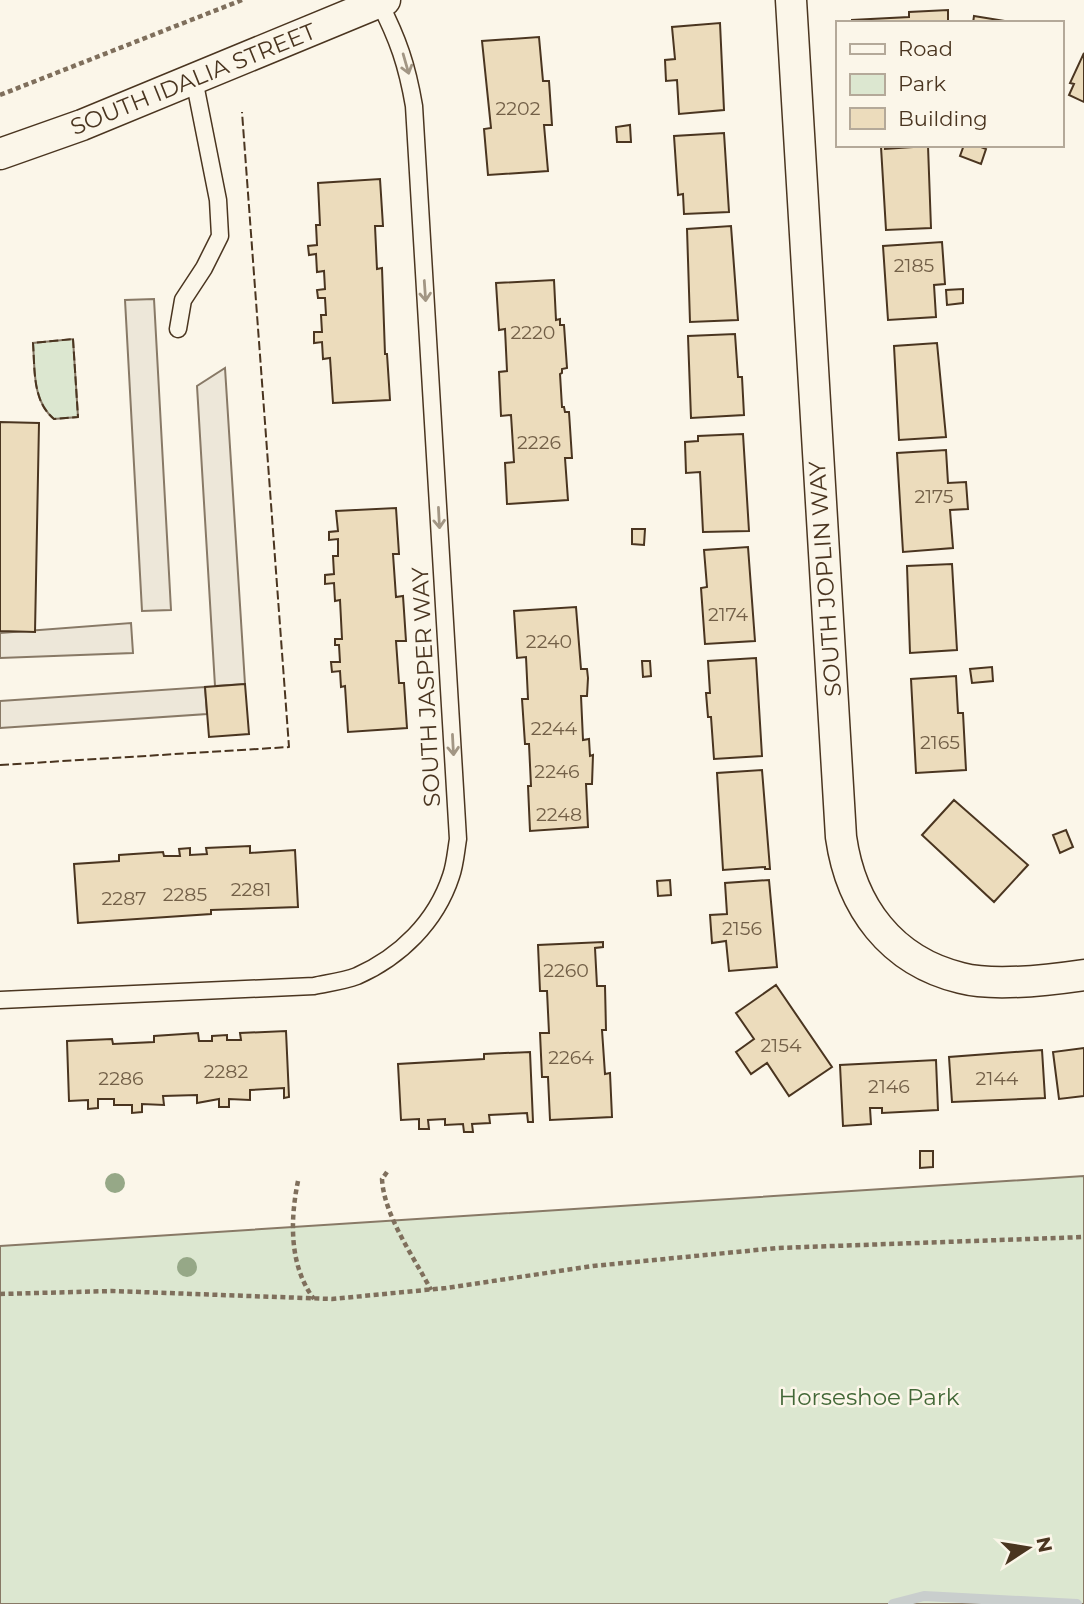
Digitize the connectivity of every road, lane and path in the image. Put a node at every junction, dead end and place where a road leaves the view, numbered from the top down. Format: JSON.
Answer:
{"nodes":[{"id":1,"x":242,"y":0,"type":"edge"},
{"id":2,"x":791,"y":0,"type":"edge"},
{"id":3,"x":382,"y":1,"type":"edge"},
{"id":4,"x":194,"y":79,"type":"junction"},
{"id":5,"x":0,"y":95,"type":"edge"},
{"id":6,"x":0,"y":154,"type":"edge"},
{"id":7,"x":178,"y":329,"type":"dead end"},
{"id":8,"x":1084,"y":975,"type":"edge"},
{"id":9,"x":0,"y":1000,"type":"edge"},
{"id":10,"x":387,"y":1172,"type":"dead end"},
{"id":11,"x":299,"y":1181,"type":"dead end"},
{"id":12,"x":1084,"y":1237,"type":"edge"},
{"id":13,"x":432,"y":1290,"type":"junction"},
{"id":14,"x":0,"y":1294,"type":"edge"},
{"id":15,"x":314,"y":1299,"type":"junction"}],
"edges":[{"from":1,"to":5,"type":"path"},
{"from":2,"to":8,"type":"street","name":"SOUTH JOPLIN WAY"},
{"from":3,"to":4,"type":"street","name":"SOUTH IDALIA STREET"},
{"from":3,"to":9,"type":"lane","name":"SOUTH JASPER WAY","one_way":true},
{"from":4,"to":6,"type":"street","name":"SOUTH IDALIA STREET"},
{"from":4,"to":7,"type":"lane"},
{"from":10,"to":13,"type":"path"},
{"from":11,"to":15,"type":"path"},
{"from":12,"to":13,"type":"path"},
{"from":13,"to":15,"type":"path"},
{"from":14,"to":15,"type":"path"}]}
